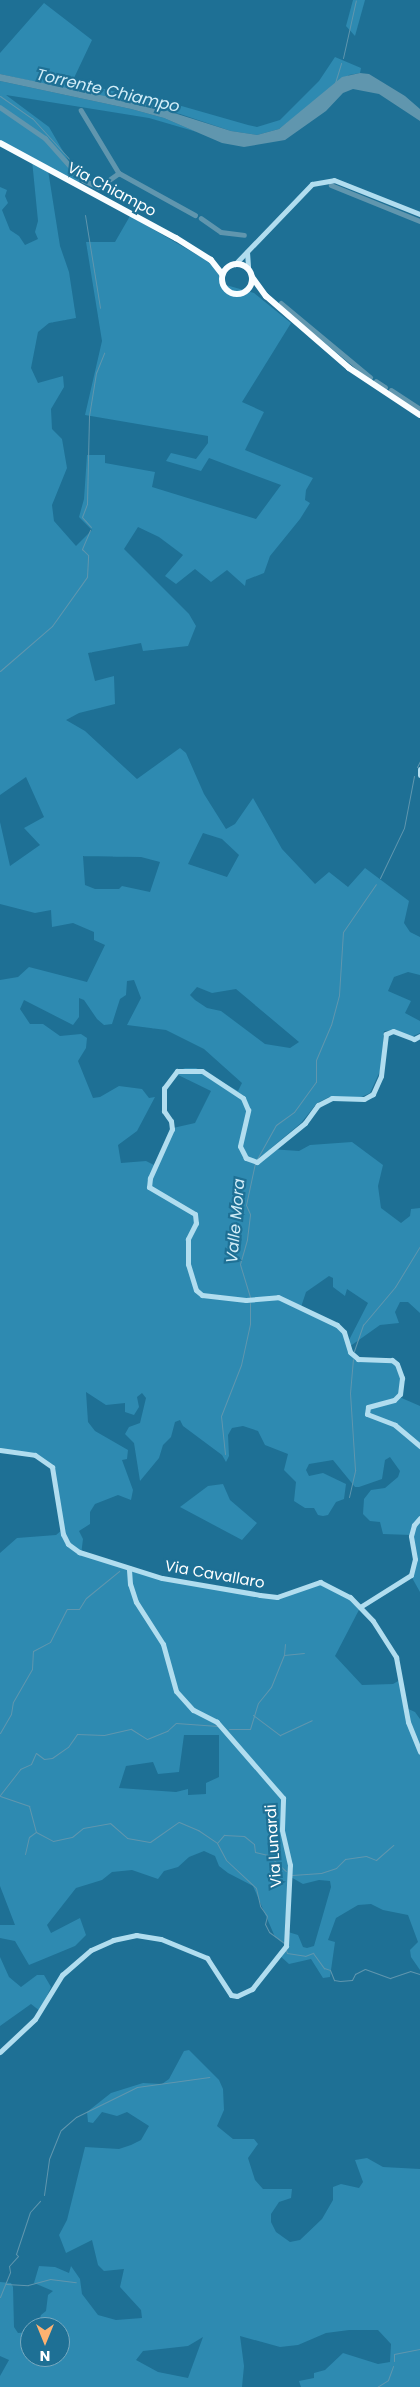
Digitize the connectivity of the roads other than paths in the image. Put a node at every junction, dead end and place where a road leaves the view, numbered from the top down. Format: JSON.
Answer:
{"nodes":[{"id":1,"x":0,"y":143,"type":"edge"},
{"id":2,"x":420,"y":214,"type":"edge"},
{"id":3,"x":248,"y":249,"type":"junction"},
{"id":4,"x":211,"y":260,"type":"junction"},
{"id":5,"x":234,"y":264,"type":"junction"},
{"id":6,"x":248,"y":268,"type":"junction"},
{"id":7,"x":222,"y":274,"type":"junction"},
{"id":8,"x":252,"y":277,"type":"junction"},
{"id":9,"x":246,"y":292,"type":"junction"},
{"id":10,"x":266,"y":296,"type":"junction"},
{"id":11,"x":420,"y":415,"type":"edge"},
{"id":12,"x":420,"y":769,"type":"edge"},
{"id":13,"x":420,"y":776,"type":"edge"},
{"id":14,"x":420,"y":1036,"type":"edge"},
{"id":15,"x":420,"y":1446,"type":"edge"},
{"id":16,"x":0,"y":1450,"type":"edge"},
{"id":17,"x":420,"y":1518,"type":"edge"},
{"id":18,"x":129,"y":1568,"type":"junction"},
{"id":19,"x":360,"y":1608,"type":"junction"},
{"id":20,"x":420,"y":1752,"type":"edge"},
{"id":21,"x":0,"y":2052,"type":"edge"}],
"edges":[{"from":1,"to":4,"type":"main road","name":"Via Chiampo"},
{"from":2,"to":3,"type":"street"},
{"from":3,"to":5,"type":"street"},
{"from":3,"to":6,"type":"street"},
{"from":4,"to":5,"type":"main road"},
{"from":4,"to":7,"type":"main road"},
{"from":5,"to":6,"type":"main road"},
{"from":5,"to":7,"type":"main road"},
{"from":6,"to":8,"type":"main road"},
{"from":7,"to":9,"type":"main road"},
{"from":8,"to":9,"type":"main road"},
{"from":8,"to":10,"type":"main road"},
{"from":9,"to":10,"type":"main road"},
{"from":10,"to":11,"type":"main road"},
{"from":12,"to":13,"type":"street"},
{"from":14,"to":15,"type":"street"},
{"from":16,"to":18,"type":"street","name":"Via Cavallaro"},
{"from":17,"to":19,"type":"street"},
{"from":18,"to":19,"type":"street","name":"Via Cavallaro"},
{"from":18,"to":21,"type":"street","name":"Via Lunardi"},
{"from":19,"to":20,"type":"street","name":"Via Cavallaro"}]}
